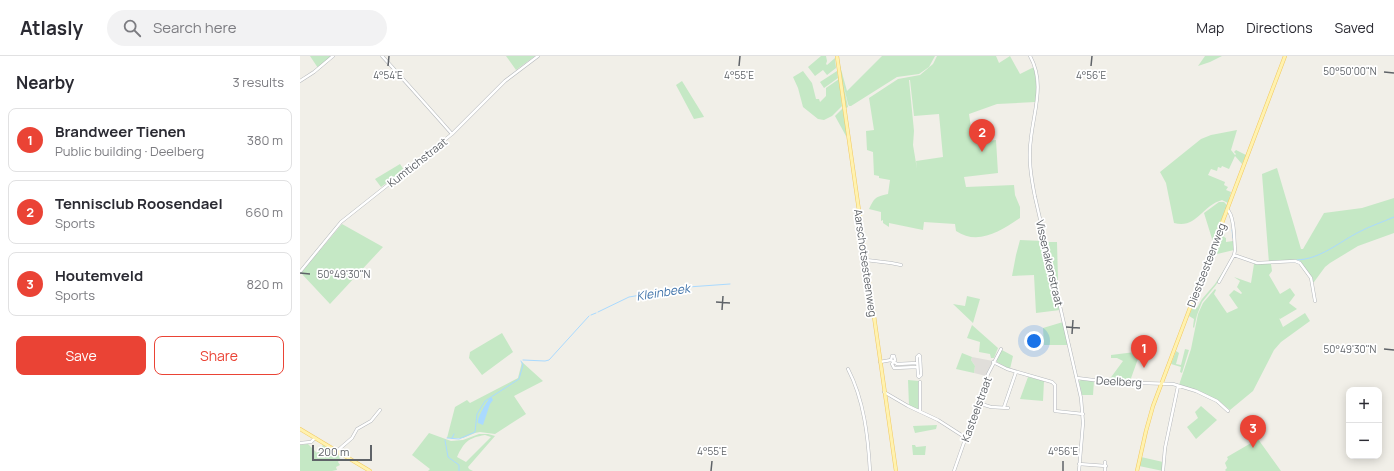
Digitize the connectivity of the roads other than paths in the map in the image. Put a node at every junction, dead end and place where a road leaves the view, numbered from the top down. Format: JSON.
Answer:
{"nodes":[{"id":1,"x":333,"y":56,"type":"edge"},
{"id":2,"x":382,"y":56,"type":"edge"},
{"id":3,"x":538,"y":56,"type":"edge"},
{"id":4,"x":837,"y":56,"type":"edge"},
{"id":5,"x":1030,"y":56,"type":"edge"},
{"id":6,"x":1285,"y":56,"type":"edge"},
{"id":7,"x":300,"y":81,"type":"edge"},
{"id":8,"x":452,"y":134,"type":"junction"},
{"id":9,"x":1227,"y":209,"type":"junction"},
{"id":10,"x":1234,"y":254,"type":"junction"},
{"id":11,"x":866,"y":260,"type":"junction"},
{"id":12,"x":901,"y":265,"type":"dead end"},
{"id":13,"x":300,"y":272,"type":"edge"},
{"id":14,"x":1219,"y":282,"type":"dead end"},
{"id":15,"x":1315,"y":301,"type":"dead end"},
{"id":16,"x":1000,"y":349,"type":"dead end"},
{"id":17,"x":892,"y":361,"type":"junction"},
{"id":18,"x":880,"y":362,"type":"junction"},
{"id":19,"x":994,"y":362,"type":"junction"},
{"id":20,"x":917,"y":363,"type":"junction"},
{"id":21,"x":917,"y":367,"type":"junction"},
{"id":22,"x":848,"y":369,"type":"dead end"},
{"id":23,"x":1016,"y":372,"type":"junction"},
{"id":24,"x":1077,"y":378,"type":"junction"},
{"id":25,"x":920,"y":382,"type":"dead end"},
{"id":26,"x":1162,"y":384,"type":"junction"},
{"id":27,"x":1178,"y":386,"type":"junction"},
{"id":28,"x":884,"y":392,"type":"junction"},
{"id":29,"x":978,"y":403,"type":"junction"},
{"id":30,"x":1004,"y":407,"type":"junction"},
{"id":31,"x":1008,"y":408,"type":"dead end"},
{"id":32,"x":380,"y":410,"type":"dead end"},
{"id":33,"x":920,"y":411,"type":"junction"},
{"id":34,"x":1228,"y":411,"type":"dead end"},
{"id":35,"x":1083,"y":414,"type":"junction"},
{"id":36,"x":300,"y":429,"type":"edge"},
{"id":37,"x":315,"y":438,"type":"junction"},
{"id":38,"x":966,"y":438,"type":"junction"},
{"id":39,"x":300,"y":443,"type":"edge"},
{"id":40,"x":337,"y":451,"type":"junction"},
{"id":41,"x":1105,"y":462,"type":"dead end"},
{"id":42,"x":1079,"y":464,"type":"junction"},
{"id":43,"x":1106,"y":466,"type":"junction"},
{"id":44,"x":370,"y":471,"type":"edge"},
{"id":45,"x":870,"y":471,"type":"edge"},
{"id":46,"x":896,"y":471,"type":"edge"},
{"id":47,"x":954,"y":471,"type":"edge"},
{"id":48,"x":1079,"y":471,"type":"edge"},
{"id":49,"x":1105,"y":471,"type":"edge"},
{"id":50,"x":1137,"y":471,"type":"edge"},
{"id":51,"x":1163,"y":471,"type":"edge"}],
"edges":[{"from":1,"to":7,"type":"street"},
{"from":2,"to":8,"type":"street"},
{"from":3,"to":8,"type":"street","name":"Kumtichstraat"},
{"from":4,"to":11,"type":"main road","name":"Aarschotsesteenweg"},
{"from":5,"to":24,"type":"street","name":"Vissenakenstraat"},
{"from":6,"to":9,"type":"main road","name":"Diestsesteenweg"},
{"from":8,"to":13,"type":"street","name":"Kumtichstraat"},
{"from":9,"to":10,"type":"street"},
{"from":9,"to":26,"type":"main road","name":"Diestsesteenweg"},
{"from":10,"to":14,"type":"street"},
{"from":10,"to":15,"type":"street"},
{"from":11,"to":12,"type":"street"},
{"from":11,"to":18,"type":"main road","name":"Aarschotsesteenweg"},
{"from":16,"to":19,"type":"street","name":"Kasteelstraat"},
{"from":17,"to":18,"type":"street"},
{"from":17,"to":20,"type":"street"},
{"from":17,"to":21,"type":"street"},
{"from":18,"to":28,"type":"main road","name":"Aarschotsesteenweg"},
{"from":19,"to":23,"type":"street"},
{"from":19,"to":29,"type":"street","name":"Kasteelstraat"},
{"from":20,"to":21,"type":"street"},
{"from":20,"to":21,"type":"street"},
{"from":22,"to":45,"type":"street"},
{"from":23,"to":30,"type":"street"},
{"from":23,"to":35,"type":"street"},
{"from":24,"to":26,"type":"street","name":"Deelberg"},
{"from":24,"to":35,"type":"street","name":"Vissenakenstraat"},
{"from":25,"to":33,"type":"street"},
{"from":26,"to":27,"type":"street","name":"Deelberg"},
{"from":26,"to":50,"type":"main road","name":"Diestsesteenweg"},
{"from":27,"to":34,"type":"street","name":"Deelberg"},
{"from":27,"to":51,"type":"street"},
{"from":28,"to":33,"type":"street"},
{"from":28,"to":46,"type":"main road","name":"Aarschotsesteenweg"},
{"from":29,"to":30,"type":"street"},
{"from":29,"to":38,"type":"street","name":"Kasteelstraat"},
{"from":30,"to":31,"type":"street"},
{"from":32,"to":40,"type":"street"},
{"from":33,"to":38,"type":"street"},
{"from":35,"to":42,"type":"street","name":"Vissenakenstraat"},
{"from":36,"to":37,"type":"main road"},
{"from":37,"to":39,"type":"street"},
{"from":37,"to":40,"type":"main road"},
{"from":38,"to":47,"type":"street","name":"Kasteelstraat"},
{"from":40,"to":44,"type":"main road"},
{"from":41,"to":43,"type":"street"},
{"from":42,"to":43,"type":"street"},
{"from":42,"to":48,"type":"street","name":"Vissenakenstraat"},
{"from":43,"to":49,"type":"street"}]}
